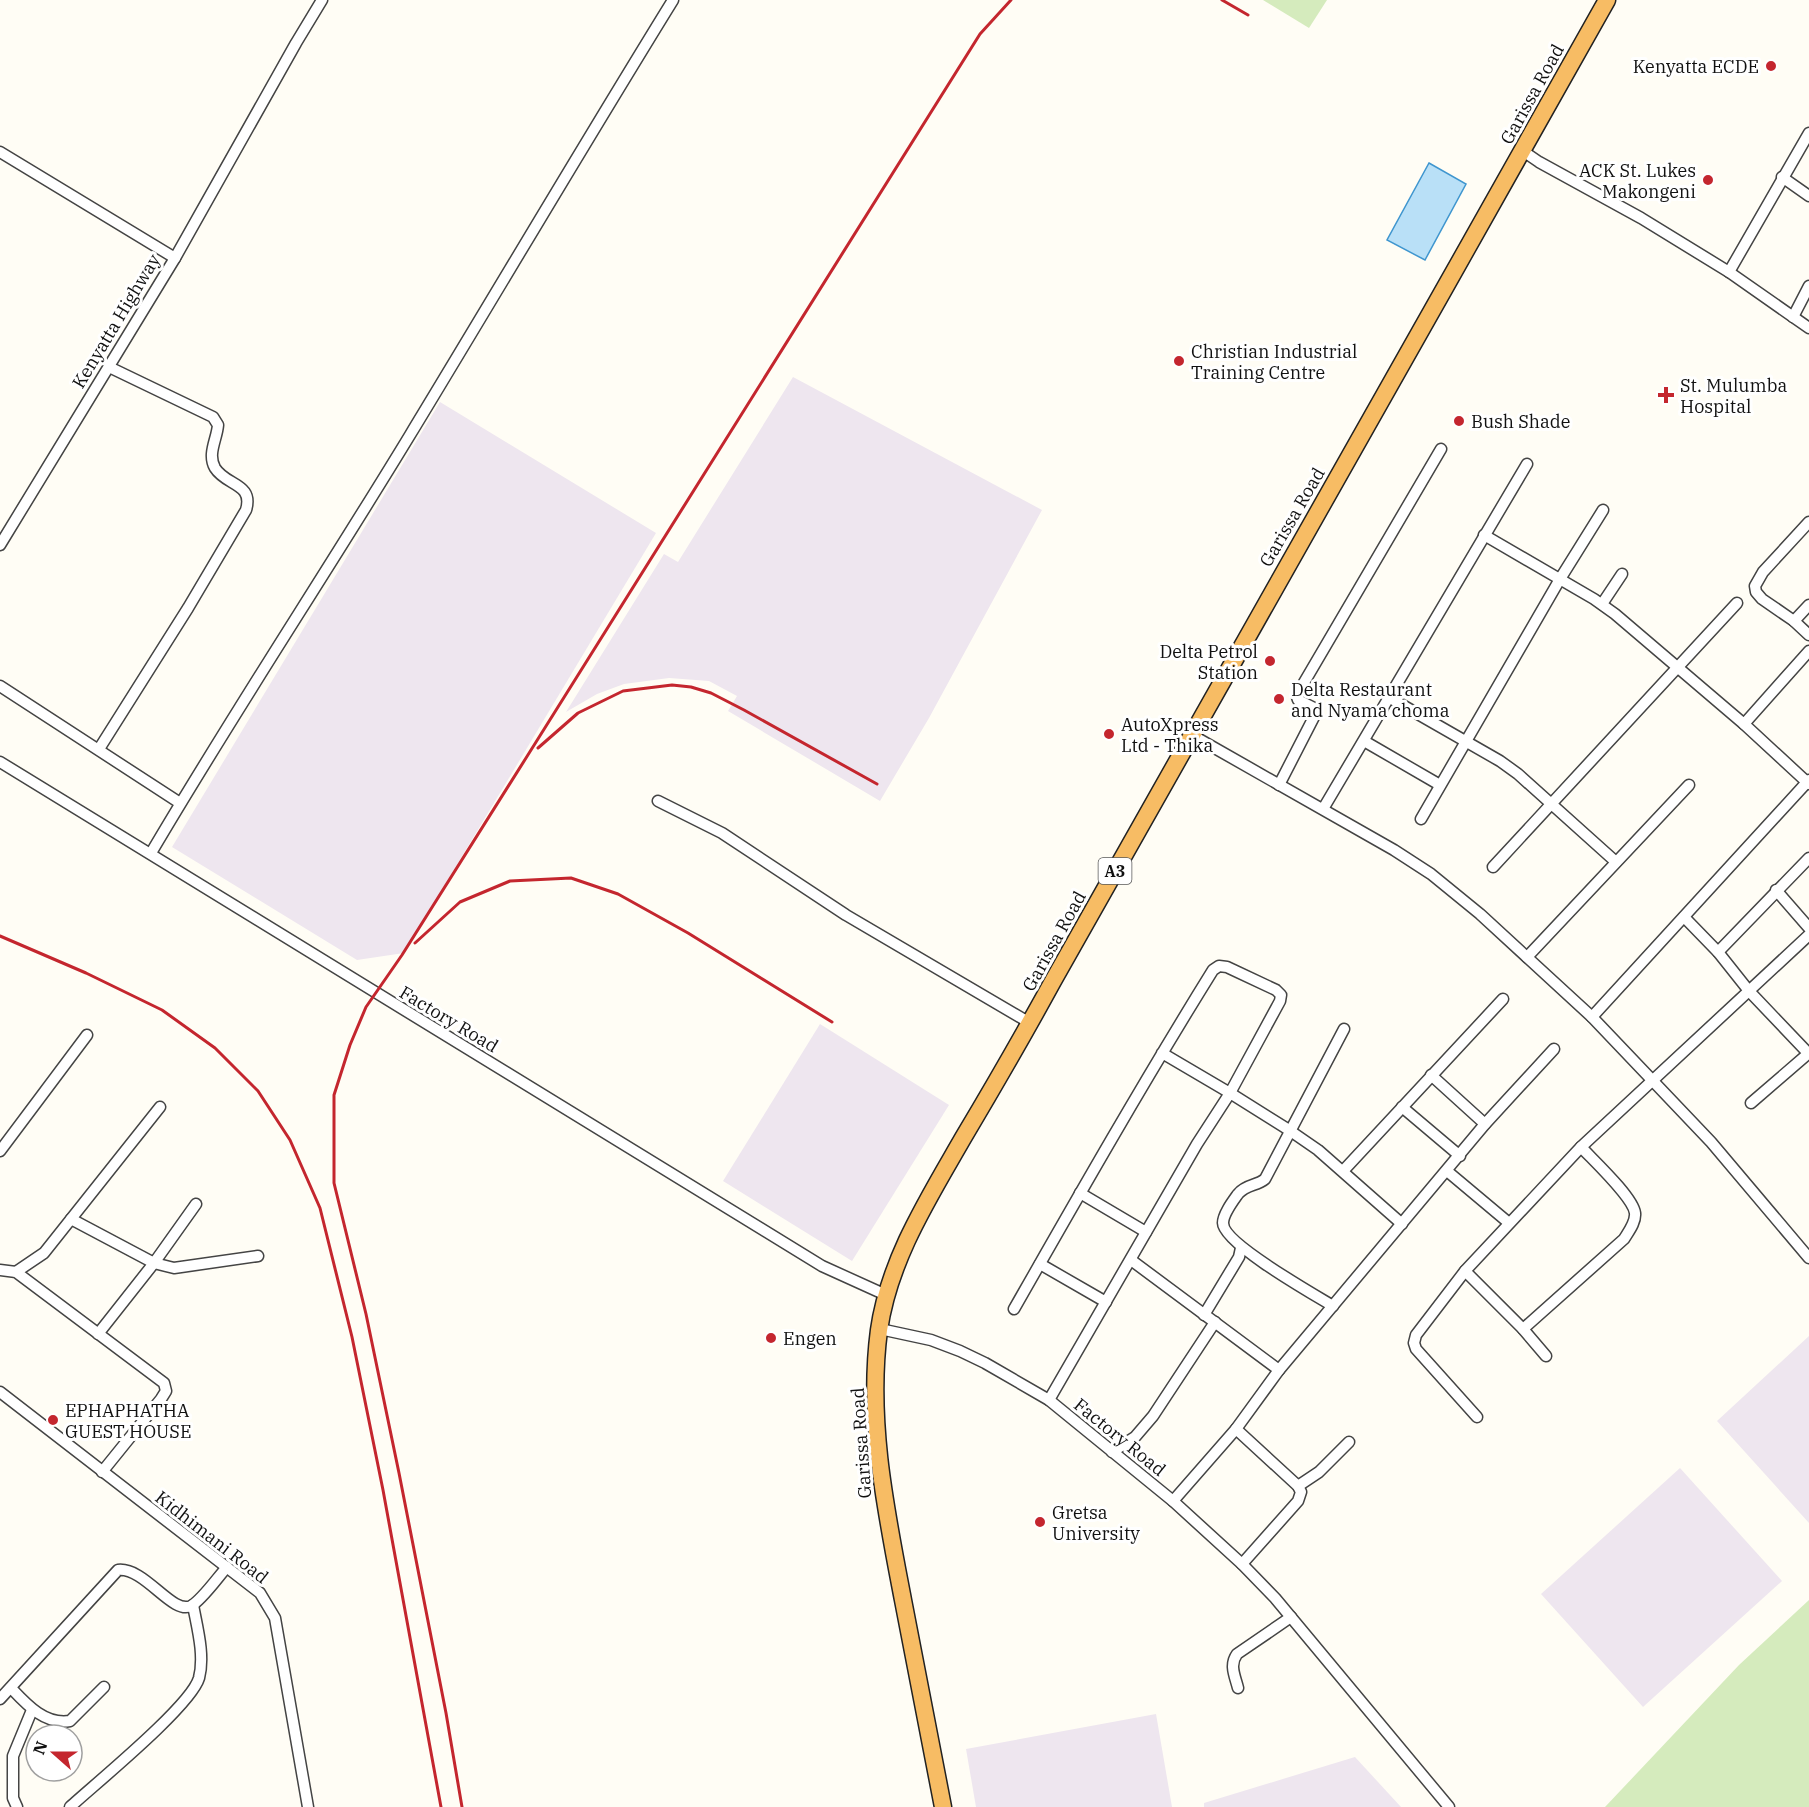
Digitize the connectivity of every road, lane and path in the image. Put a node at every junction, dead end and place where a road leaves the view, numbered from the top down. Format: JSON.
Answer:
{"nodes":[{"id":1,"x":322,"y":0,"type":"edge"},
{"id":2,"x":673,"y":0,"type":"edge"},
{"id":3,"x":1607,"y":0,"type":"edge"},
{"id":4,"x":1809,"y":133,"type":"edge"},
{"id":5,"x":1523,"y":151,"type":"junction"},
{"id":6,"x":0,"y":152,"type":"edge"},
{"id":7,"x":1782,"y":177,"type":"junction"},
{"id":8,"x":1809,"y":196,"type":"edge"},
{"id":9,"x":175,"y":258,"type":"junction"},
{"id":10,"x":1729,"y":272,"type":"junction"},
{"id":11,"x":1809,"y":286,"type":"edge"},
{"id":12,"x":1792,"y":317,"type":"junction"},
{"id":13,"x":1809,"y":328,"type":"edge"},
{"id":14,"x":109,"y":367,"type":"junction"},
{"id":15,"x":1441,"y":449,"type":"dead end"},
{"id":16,"x":1527,"y":464,"type":"dead end"},
{"id":17,"x":1603,"y":510,"type":"dead end"},
{"id":18,"x":1809,"y":522,"type":"edge"},
{"id":19,"x":1484,"y":535,"type":"junction"},
{"id":20,"x":0,"y":545,"type":"edge"},
{"id":21,"x":1622,"y":574,"type":"dead end"},
{"id":22,"x":1560,"y":579,"type":"junction"},
{"id":23,"x":1737,"y":603,"type":"dead end"},
{"id":24,"x":1602,"y":604,"type":"junction"},
{"id":25,"x":1809,"y":605,"type":"edge"},
{"id":26,"x":1794,"y":621,"type":"junction"},
{"id":27,"x":1809,"y":635,"type":"edge"},
{"id":28,"x":1809,"y":651,"type":"edge"},
{"id":29,"x":1678,"y":668,"type":"junction"},
{"id":30,"x":0,"y":686,"type":"edge"},
{"id":31,"x":1390,"y":698,"type":"junction"},
{"id":32,"x":1744,"y":724,"type":"junction"},
{"id":33,"x":1190,"y":734,"type":"junction"},
{"id":34,"x":1364,"y":741,"type":"junction"},
{"id":35,"x":1464,"y":741,"type":"junction"},
{"id":36,"x":99,"y":749,"type":"junction"},
{"id":37,"x":0,"y":762,"type":"edge"},
{"id":38,"x":1808,"y":782,"type":"edge"},
{"id":39,"x":1279,"y":785,"type":"junction"},
{"id":40,"x":1440,"y":785,"type":"junction"},
{"id":41,"x":1689,"y":785,"type":"dead end"},
{"id":42,"x":658,"y":801,"type":"dead end"},
{"id":43,"x":180,"y":803,"type":"junction"},
{"id":44,"x":1551,"y":805,"type":"junction"},
{"id":45,"x":1323,"y":809,"type":"junction"},
{"id":46,"x":1421,"y":819,"type":"dead end"},
{"id":47,"x":151,"y":853,"type":"junction"},
{"id":48,"x":1809,"y":858,"type":"edge"},
{"id":49,"x":1616,"y":862,"type":"junction"},
{"id":50,"x":1493,"y":867,"type":"dead end"},
{"id":51,"x":1776,"y":890,"type":"junction"},
{"id":52,"x":1684,"y":917,"type":"junction"},
{"id":53,"x":1809,"y":928,"type":"edge"},
{"id":54,"x":1809,"y":935,"type":"edge"},
{"id":55,"x":1718,"y":952,"type":"junction"},
{"id":56,"x":1527,"y":957,"type":"junction"},
{"id":57,"x":1749,"y":991,"type":"junction"},
{"id":58,"x":1503,"y":999,"type":"dead end"},
{"id":59,"x":1592,"y":1017,"type":"junction"},
{"id":60,"x":1030,"y":1023,"type":"junction"},
{"id":61,"x":1344,"y":1029,"type":"dead end"},
{"id":62,"x":87,"y":1035,"type":"dead end"},
{"id":63,"x":1554,"y":1048,"type":"dead end"},
{"id":64,"x":1162,"y":1053,"type":"junction"},
{"id":65,"x":1809,"y":1053,"type":"edge"},
{"id":66,"x":1431,"y":1075,"type":"junction"},
{"id":67,"x":1652,"y":1080,"type":"junction"},
{"id":68,"x":1230,"y":1093,"type":"junction"},
{"id":69,"x":1751,"y":1103,"type":"dead end"},
{"id":70,"x":160,"y":1107,"type":"dead end"},
{"id":71,"x":1402,"y":1107,"type":"junction"},
{"id":72,"x":1485,"y":1124,"type":"junction"},
{"id":73,"x":1290,"y":1130,"type":"junction"},
{"id":74,"x":1581,"y":1147,"type":"junction"},
{"id":75,"x":0,"y":1151,"type":"edge"},
{"id":76,"x":1460,"y":1156,"type":"junction"},
{"id":77,"x":1343,"y":1171,"type":"junction"},
{"id":78,"x":1448,"y":1171,"type":"junction"},
{"id":79,"x":1080,"y":1193,"type":"junction"},
{"id":80,"x":196,"y":1204,"type":"dead end"},
{"id":81,"x":71,"y":1219,"type":"junction"},
{"id":82,"x":1509,"y":1223,"type":"junction"},
{"id":83,"x":1402,"y":1224,"type":"junction"},
{"id":84,"x":1146,"y":1233,"type":"junction"},
{"id":85,"x":1241,"y":1248,"type":"junction"},
{"id":86,"x":258,"y":1256,"type":"dead end"},
{"id":87,"x":1809,"y":1258,"type":"edge"},
{"id":88,"x":1131,"y":1260,"type":"junction"},
{"id":89,"x":154,"y":1263,"type":"junction"},
{"id":90,"x":1040,"y":1264,"type":"junction"},
{"id":91,"x":0,"y":1270,"type":"edge"},
{"id":92,"x":1465,"y":1271,"type":"junction"},
{"id":93,"x":16,"y":1272,"type":"junction"},
{"id":94,"x":886,"y":1295,"type":"junction"},
{"id":95,"x":1106,"y":1302,"type":"junction"},
{"id":96,"x":1333,"y":1306,"type":"junction"},
{"id":97,"x":1014,"y":1309,"type":"dead end"},
{"id":98,"x":1204,"y":1315,"type":"junction"},
{"id":99,"x":1215,"y":1322,"type":"junction"},
{"id":100,"x":880,"y":1329,"type":"junction"},
{"id":101,"x":1523,"y":1329,"type":"junction"},
{"id":102,"x":99,"y":1334,"type":"junction"},
{"id":103,"x":1546,"y":1356,"type":"dead end"},
{"id":104,"x":1279,"y":1370,"type":"junction"},
{"id":105,"x":4,"y":1395,"type":"edge"},
{"id":106,"x":1049,"y":1400,"type":"junction"},
{"id":107,"x":0,"y":1406,"type":"edge"},
{"id":108,"x":1477,"y":1417,"type":"dead end"},
{"id":109,"x":1236,"y":1429,"type":"junction"},
{"id":110,"x":1349,"y":1442,"type":"dead end"},
{"id":111,"x":1112,"y":1452,"type":"junction"},
{"id":112,"x":102,"y":1472,"type":"junction"},
{"id":113,"x":1298,"y":1486,"type":"junction"},
{"id":114,"x":1173,"y":1501,"type":"junction"},
{"id":115,"x":1242,"y":1564,"type":"junction"},
{"id":116,"x":227,"y":1567,"type":"junction"},
{"id":117,"x":193,"y":1605,"type":"junction"},
{"id":118,"x":1291,"y":1617,"type":"junction"},
{"id":119,"x":104,"y":1687,"type":"dead end"},
{"id":120,"x":11,"y":1688,"type":"junction"},
{"id":121,"x":1238,"y":1688,"type":"dead end"},
{"id":122,"x":0,"y":1699,"type":"edge"},
{"id":123,"x":32,"y":1710,"type":"junction"},
{"id":124,"x":17,"y":1807,"type":"edge"},
{"id":125,"x":70,"y":1807,"type":"edge"},
{"id":126,"x":308,"y":1807,"type":"edge"},
{"id":127,"x":943,"y":1807,"type":"edge"},
{"id":128,"x":1449,"y":1807,"type":"edge"}],
"edges":[{"from":1,"to":9,"type":"street"},
{"from":2,"to":43,"type":"street"},
{"from":3,"to":5,"type":"highway","name":"Garissa Road","number":"A3"},
{"from":4,"to":7,"type":"street"},
{"from":5,"to":10,"type":"street"},
{"from":5,"to":33,"type":"highway","name":"Garissa Road","number":"A3"},
{"from":6,"to":9,"type":"street","name":"Kenyatta Highway"},
{"from":7,"to":8,"type":"street"},
{"from":7,"to":10,"type":"street"},
{"from":9,"to":14,"type":"street","name":"Kenyatta Highway"},
{"from":10,"to":12,"type":"street"},
{"from":11,"to":12,"type":"street"},
{"from":12,"to":13,"type":"street"},
{"from":14,"to":20,"type":"street","name":"Kenyatta Highway"},
{"from":14,"to":36,"type":"street"},
{"from":15,"to":39,"type":"street"},
{"from":16,"to":19,"type":"street"},
{"from":17,"to":22,"type":"street"},
{"from":18,"to":26,"type":"street"},
{"from":19,"to":22,"type":"street"},
{"from":19,"to":31,"type":"street"},
{"from":21,"to":24,"type":"street"},
{"from":22,"to":24,"type":"street"},
{"from":22,"to":35,"type":"street"},
{"from":23,"to":29,"type":"street"},
{"from":24,"to":29,"type":"street"},
{"from":25,"to":26,"type":"street"},
{"from":26,"to":27,"type":"street"},
{"from":28,"to":32,"type":"street"},
{"from":29,"to":32,"type":"street"},
{"from":29,"to":44,"type":"street"},
{"from":30,"to":36,"type":"street"},
{"from":31,"to":34,"type":"street"},
{"from":31,"to":35,"type":"street"},
{"from":32,"to":38,"type":"street"},
{"from":33,"to":39,"type":"street"},
{"from":33,"to":60,"type":"highway","name":"Garissa Road","number":"A3"},
{"from":34,"to":40,"type":"street"},
{"from":34,"to":45,"type":"street"},
{"from":35,"to":40,"type":"street"},
{"from":35,"to":44,"type":"street"},
{"from":36,"to":43,"type":"street"},
{"from":37,"to":47,"type":"street","name":"Factory Road"},
{"from":38,"to":52,"type":"street"},
{"from":39,"to":45,"type":"street"},
{"from":40,"to":46,"type":"street"},
{"from":41,"to":49,"type":"street"},
{"from":42,"to":60,"type":"street"},
{"from":43,"to":47,"type":"street"},
{"from":44,"to":49,"type":"street"},
{"from":44,"to":50,"type":"street"},
{"from":45,"to":56,"type":"street"},
{"from":47,"to":94,"type":"street","name":"Factory Road"},
{"from":48,"to":51,"type":"street"},
{"from":49,"to":56,"type":"street"},
{"from":51,"to":53,"type":"street"},
{"from":51,"to":55,"type":"street"},
{"from":52,"to":55,"type":"street"},
{"from":52,"to":59,"type":"street"},
{"from":54,"to":57,"type":"street"},
{"from":55,"to":57,"type":"street"},
{"from":56,"to":59,"type":"street"},
{"from":57,"to":65,"type":"street"},
{"from":57,"to":67,"type":"street"},
{"from":58,"to":66,"type":"street"},
{"from":59,"to":67,"type":"street"},
{"from":60,"to":94,"type":"highway","name":"Garissa Road","number":"A3"},
{"from":61,"to":73,"type":"street"},
{"from":62,"to":75,"type":"street"},
{"from":63,"to":72,"type":"street"},
{"from":64,"to":68,"type":"street"},
{"from":64,"to":68,"type":"street"},
{"from":64,"to":79,"type":"street"},
{"from":65,"to":69,"type":"street"},
{"from":66,"to":71,"type":"street"},
{"from":66,"to":72,"type":"street"},
{"from":67,"to":74,"type":"street"},
{"from":67,"to":87,"type":"street"},
{"from":68,"to":73,"type":"street"},
{"from":68,"to":84,"type":"street"},
{"from":70,"to":81,"type":"street"},
{"from":71,"to":76,"type":"street"},
{"from":71,"to":77,"type":"street"},
{"from":72,"to":76,"type":"street"},
{"from":73,"to":77,"type":"street"},
{"from":73,"to":85,"type":"street"},
{"from":74,"to":82,"type":"street"},
{"from":74,"to":101,"type":"street"},
{"from":76,"to":78,"type":"street"},
{"from":77,"to":83,"type":"street"},
{"from":78,"to":82,"type":"street"},
{"from":78,"to":83,"type":"street"},
{"from":79,"to":84,"type":"street"},
{"from":79,"to":90,"type":"street"},
{"from":80,"to":89,"type":"street"},
{"from":81,"to":89,"type":"street"},
{"from":81,"to":93,"type":"street"},
{"from":82,"to":92,"type":"street"},
{"from":83,"to":96,"type":"street"},
{"from":84,"to":88,"type":"street"},
{"from":85,"to":96,"type":"street"},
{"from":85,"to":98,"type":"street"},
{"from":86,"to":89,"type":"street"},
{"from":88,"to":95,"type":"street"},
{"from":88,"to":98,"type":"street"},
{"from":89,"to":102,"type":"street"},
{"from":90,"to":95,"type":"street"},
{"from":90,"to":97,"type":"street"},
{"from":91,"to":93,"type":"street"},
{"from":92,"to":101,"type":"street"},
{"from":92,"to":108,"type":"street"},
{"from":93,"to":102,"type":"street"},
{"from":94,"to":100,"type":"highway","name":"Garissa Road","number":"A3"},
{"from":95,"to":106,"type":"street"},
{"from":96,"to":104,"type":"street"},
{"from":98,"to":99,"type":"street"},
{"from":99,"to":104,"type":"street"},
{"from":99,"to":111,"type":"street"},
{"from":100,"to":106,"type":"street","name":"Factory Road"},
{"from":100,"to":127,"type":"highway","name":"Garissa Road","number":"A3"},
{"from":101,"to":103,"type":"street"},
{"from":102,"to":112,"type":"street"},
{"from":104,"to":109,"type":"street"},
{"from":105,"to":107,"type":"street"},
{"from":105,"to":112,"type":"street","name":"Kidhimani Road"},
{"from":106,"to":111,"type":"street","name":"Factory Road"},
{"from":109,"to":113,"type":"street"},
{"from":109,"to":114,"type":"street"},
{"from":110,"to":113,"type":"street"},
{"from":111,"to":114,"type":"street","name":"Factory Road"},
{"from":112,"to":116,"type":"street","name":"Kidhimani Road"},
{"from":113,"to":115,"type":"street"},
{"from":114,"to":115,"type":"street","name":"Factory Road"},
{"from":115,"to":118,"type":"street","name":"Factory Road"},
{"from":116,"to":117,"type":"street"},
{"from":116,"to":126,"type":"street","name":"Kidhimani Road"},
{"from":117,"to":120,"type":"street"},
{"from":117,"to":125,"type":"street"},
{"from":118,"to":121,"type":"street"},
{"from":118,"to":128,"type":"street","name":"Factory Road"},
{"from":119,"to":123,"type":"street"},
{"from":120,"to":122,"type":"street"},
{"from":120,"to":123,"type":"street"},
{"from":123,"to":124,"type":"street"}]}
